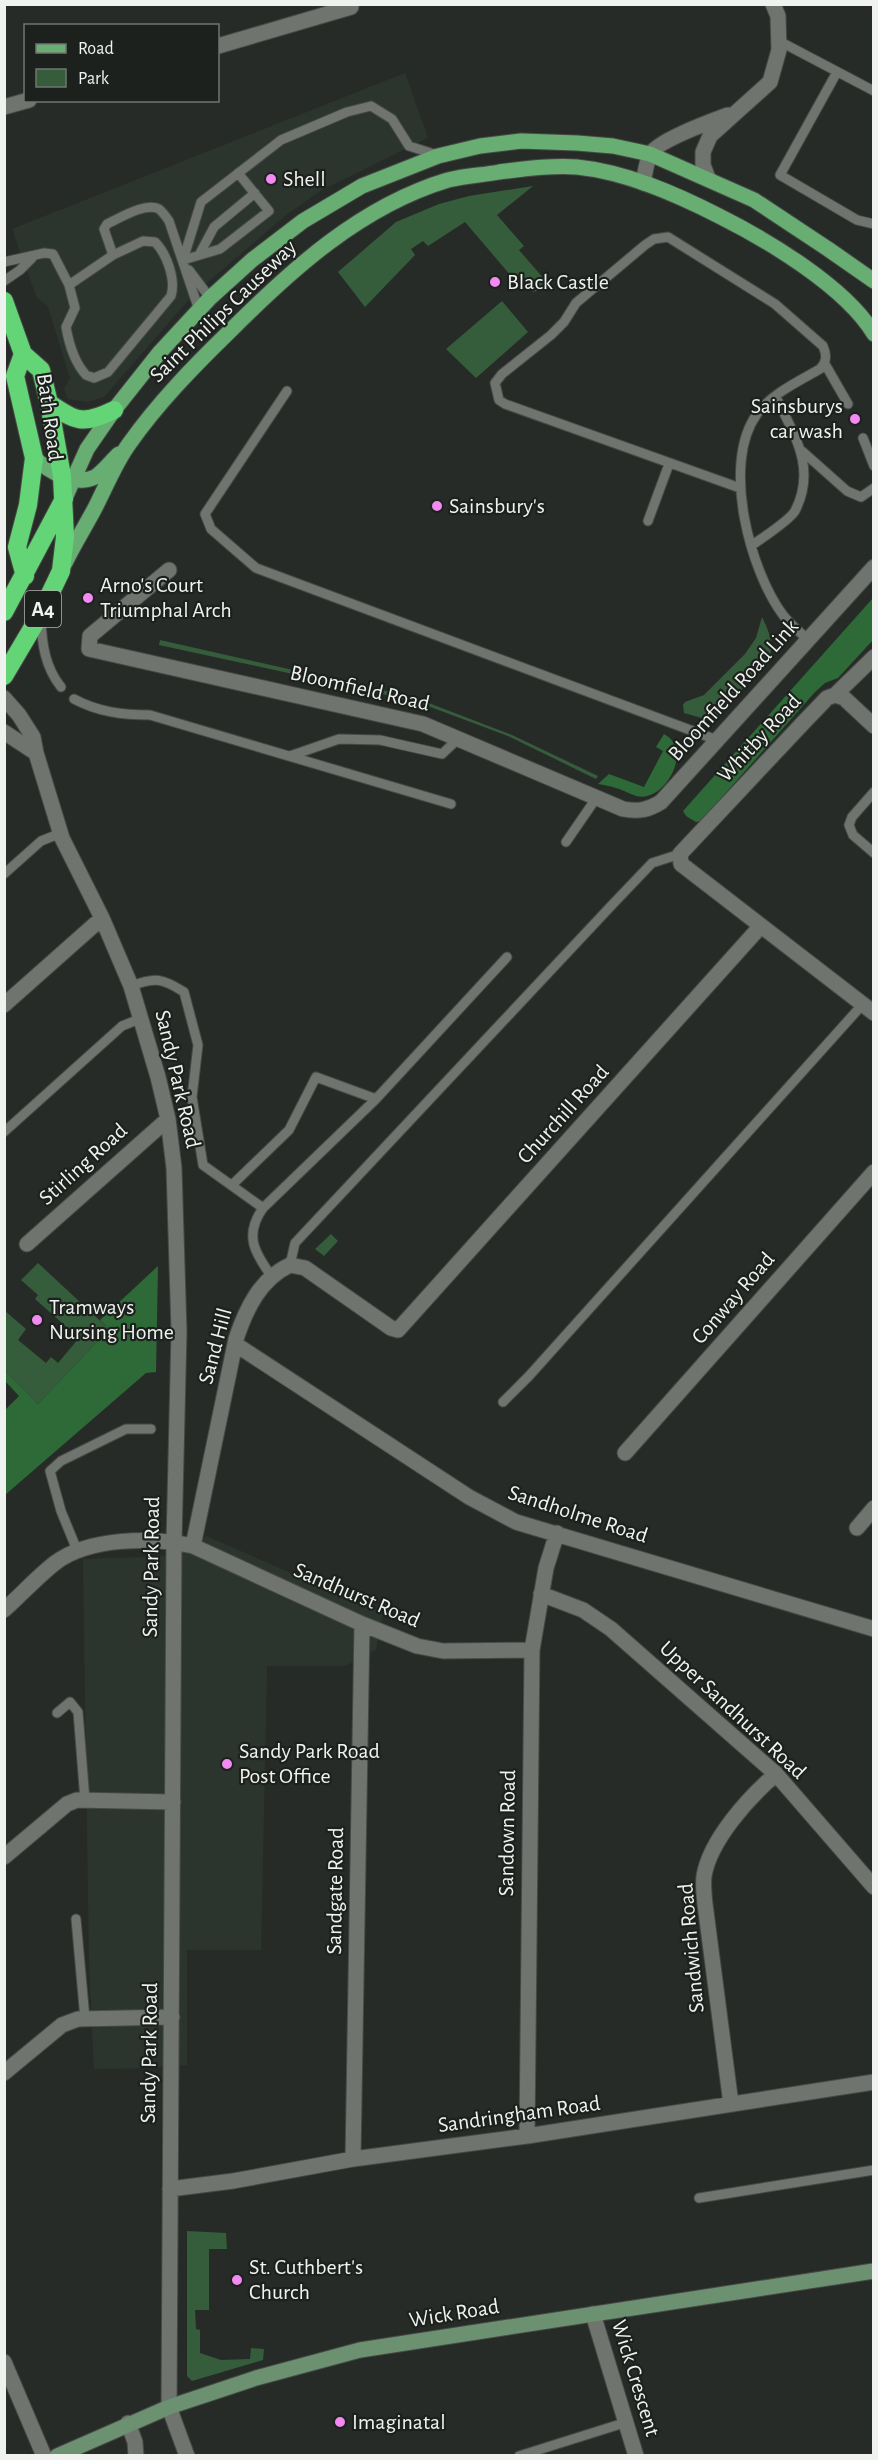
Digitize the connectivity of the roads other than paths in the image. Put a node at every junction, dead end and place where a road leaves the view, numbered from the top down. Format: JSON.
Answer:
{"nodes":[{"id":1,"x":773,"y":4,"type":"edge"},
{"id":2,"x":351,"y":8,"type":"dead end"},
{"id":3,"x":779,"y":41,"type":"junction"},
{"id":4,"x":219,"y":46,"type":"edge"},
{"id":5,"x":837,"y":72,"type":"junction"},
{"id":6,"x":873,"y":91,"type":"edge"},
{"id":7,"x":24,"y":101,"type":"edge"},
{"id":8,"x":4,"y":107,"type":"edge"},
{"id":9,"x":734,"y":113,"type":"junction"},
{"id":10,"x":650,"y":154,"type":"junction"},
{"id":11,"x":438,"y":156,"type":"junction"},
{"id":12,"x":238,"y":173,"type":"junction"},
{"id":13,"x":708,"y":178,"type":"junction"},
{"id":14,"x":643,"y":183,"type":"junction"},
{"id":15,"x":255,"y":194,"type":"junction"},
{"id":16,"x":873,"y":224,"type":"edge"},
{"id":17,"x":113,"y":255,"type":"junction"},
{"id":18,"x":199,"y":255,"type":"junction"},
{"id":19,"x":32,"y":258,"type":"junction"},
{"id":20,"x":183,"y":260,"type":"junction"},
{"id":21,"x":4,"y":262,"type":"edge"},
{"id":22,"x":857,"y":269,"type":"junction"},
{"id":23,"x":873,"y":273,"type":"edge"},
{"id":24,"x":4,"y":281,"type":"edge"},
{"id":25,"x":873,"y":281,"type":"edge"},
{"id":26,"x":69,"y":285,"type":"junction"},
{"id":27,"x":4,"y":301,"type":"edge"},
{"id":28,"x":205,"y":304,"type":"junction"},
{"id":29,"x":873,"y":333,"type":"edge"},
{"id":30,"x":23,"y":354,"type":"junction"},
{"id":31,"x":825,"y":364,"type":"junction"},
{"id":32,"x":287,"y":391,"type":"dead end"},
{"id":33,"x":776,"y":397,"type":"junction"},
{"id":34,"x":49,"y":403,"type":"junction"},
{"id":35,"x":848,"y":404,"type":"dead end"},
{"id":36,"x":114,"y":410,"type":"junction"},
{"id":37,"x":863,"y":438,"type":"dead end"},
{"id":38,"x":128,"y":445,"type":"junction"},
{"id":39,"x":802,"y":452,"type":"junction"},
{"id":40,"x":34,"y":458,"type":"junction"},
{"id":41,"x":669,"y":464,"type":"junction"},
{"id":42,"x":873,"y":466,"type":"edge"},
{"id":43,"x":68,"y":478,"type":"junction"},
{"id":44,"x":740,"y":488,"type":"junction"},
{"id":45,"x":873,"y":488,"type":"edge"},
{"id":46,"x":65,"y":498,"type":"junction"},
{"id":47,"x":648,"y":521,"type":"dead end"},
{"id":48,"x":752,"y":546,"type":"junction"},
{"id":49,"x":873,"y":567,"type":"edge"},
{"id":50,"x":169,"y":570,"type":"dead end"},
{"id":51,"x":61,"y":571,"type":"junction"},
{"id":52,"x":25,"y":576,"type":"junction"},
{"id":53,"x":4,"y":612,"type":"edge"},
{"id":54,"x":40,"y":615,"type":"junction"},
{"id":55,"x":809,"y":641,"type":"junction"},
{"id":56,"x":873,"y":657,"type":"edge"},
{"id":57,"x":4,"y":676,"type":"edge"},
{"id":58,"x":61,"y":687,"type":"dead end"},
{"id":59,"x":835,"y":695,"type":"junction"},
{"id":60,"x":4,"y":698,"type":"edge"},
{"id":61,"x":74,"y":699,"type":"dead end"},
{"id":62,"x":873,"y":726,"type":"edge"},
{"id":63,"x":4,"y":732,"type":"edge"},
{"id":64,"x":459,"y":738,"type":"junction"},
{"id":65,"x":717,"y":740,"type":"junction"},
{"id":66,"x":36,"y":753,"type":"junction"},
{"id":67,"x":290,"y":756,"type":"junction"},
{"id":68,"x":873,"y":792,"type":"edge"},
{"id":69,"x":604,"y":800,"type":"junction"},
{"id":70,"x":451,"y":804,"type":"dead end"},
{"id":71,"x":61,"y":832,"type":"junction"},
{"id":72,"x":566,"y":842,"type":"dead end"},
{"id":73,"x":873,"y":853,"type":"edge"},
{"id":74,"x":680,"y":854,"type":"junction"},
{"id":75,"x":4,"y":874,"type":"edge"},
{"id":76,"x":102,"y":918,"type":"junction"},
{"id":77,"x":760,"y":927,"type":"junction"},
{"id":78,"x":507,"y":957,"type":"dead end"},
{"id":79,"x":131,"y":986,"type":"junction"},
{"id":80,"x":4,"y":1005,"type":"edge"},
{"id":81,"x":868,"y":1009,"type":"edge"},
{"id":82,"x":142,"y":1018,"type":"junction"},
{"id":83,"x":376,"y":1099,"type":"junction"},
{"id":84,"x":168,"y":1119,"type":"junction"},
{"id":85,"x":4,"y":1132,"type":"edge"},
{"id":86,"x":873,"y":1172,"type":"edge"},
{"id":87,"x":232,"y":1185,"type":"junction"},
{"id":88,"x":263,"y":1208,"type":"junction"},
{"id":89,"x":27,"y":1244,"type":"dead end"},
{"id":90,"x":290,"y":1265,"type":"junction"},
{"id":91,"x":272,"y":1277,"type":"junction"},
{"id":92,"x":235,"y":1344,"type":"junction"},
{"id":93,"x":503,"y":1402,"type":"dead end"},
{"id":94,"x":151,"y":1429,"type":"dead end"},
{"id":95,"x":625,"y":1453,"type":"dead end"},
{"id":96,"x":873,"y":1508,"type":"edge"},
{"id":97,"x":857,"y":1528,"type":"dead end"},
{"id":98,"x":557,"y":1533,"type":"junction"},
{"id":99,"x":174,"y":1542,"type":"junction"},
{"id":100,"x":193,"y":1546,"type":"junction"},
{"id":101,"x":78,"y":1550,"type":"junction"},
{"id":102,"x":541,"y":1594,"type":"junction"},
{"id":103,"x":4,"y":1610,"type":"edge"},
{"id":104,"x":362,"y":1624,"type":"junction"},
{"id":105,"x":873,"y":1629,"type":"edge"},
{"id":106,"x":532,"y":1650,"type":"junction"},
{"id":107,"x":57,"y":1713,"type":"dead end"},
{"id":108,"x":776,"y":1774,"type":"junction"},
{"id":109,"x":85,"y":1800,"type":"junction"},
{"id":110,"x":173,"y":1802,"type":"junction"},
{"id":111,"x":4,"y":1857,"type":"edge"},
{"id":112,"x":873,"y":1887,"type":"edge"},
{"id":113,"x":76,"y":1919,"type":"dead end"},
{"id":114,"x":172,"y":2017,"type":"junction"},
{"id":115,"x":85,"y":2019,"type":"junction"},
{"id":116,"x":4,"y":2073,"type":"edge"},
{"id":117,"x":873,"y":2082,"type":"edge"},
{"id":118,"x":731,"y":2104,"type":"junction"},
{"id":119,"x":527,"y":2136,"type":"junction"},
{"id":120,"x":353,"y":2159,"type":"junction"},
{"id":121,"x":873,"y":2170,"type":"edge"},
{"id":122,"x":170,"y":2189,"type":"junction"},
{"id":123,"x":699,"y":2198,"type":"dead end"},
{"id":124,"x":873,"y":2271,"type":"edge"},
{"id":125,"x":592,"y":2314,"type":"junction"},
{"id":126,"x":4,"y":2362,"type":"edge"},
{"id":127,"x":169,"y":2407,"type":"junction"},
{"id":128,"x":627,"y":2422,"type":"junction"},
{"id":129,"x":128,"y":2423,"type":"junction"},
{"id":130,"x":44,"y":2456,"type":"edge"},
{"id":131,"x":57,"y":2456,"type":"edge"},
{"id":132,"x":136,"y":2456,"type":"edge"},
{"id":133,"x":187,"y":2456,"type":"edge"},
{"id":134,"x":519,"y":2456,"type":"edge"},
{"id":135,"x":636,"y":2456,"type":"edge"}],
"edges":[{"from":1,"to":3,"type":"street"},
{"from":2,"to":4,"type":"street"},
{"from":3,"to":5,"type":"lane"},
{"from":3,"to":9,"type":"street"},
{"from":5,"to":6,"type":"lane"},
{"from":5,"to":16,"type":"lane"},
{"from":7,"to":8,"type":"street"},
{"from":9,"to":10,"type":"street"},
{"from":9,"to":13,"type":"street"},
{"from":10,"to":11,"type":"main road","name":"Saint Philips Causeway"},
{"from":10,"to":13,"type":"main road","name":"Saint Philips Causeway"},
{"from":10,"to":14,"type":"street"},
{"from":11,"to":12,"type":"lane"},
{"from":11,"to":28,"type":"main road","name":"Saint Philips Causeway"},
{"from":12,"to":15,"type":"lane"},
{"from":12,"to":20,"type":"lane"},
{"from":13,"to":22,"type":"main road","name":"Saint Philips Causeway"},
{"from":14,"to":29,"type":"main road","name":"Saint Philips Causeway"},
{"from":14,"to":38,"type":"main road","name":"Saint Philips Causeway"},
{"from":15,"to":18,"type":"lane"},
{"from":15,"to":18,"type":"lane"},
{"from":17,"to":20,"type":"lane"},
{"from":17,"to":26,"type":"lane"},
{"from":17,"to":26,"type":"lane"},
{"from":18,"to":20,"type":"lane"},
{"from":19,"to":21,"type":"lane"},
{"from":19,"to":24,"type":"lane"},
{"from":19,"to":26,"type":"lane"},
{"from":20,"to":28,"type":"lane"},
{"from":20,"to":28,"type":"lane"},
{"from":22,"to":23,"type":"main road","name":"Saint Philips Causeway"},
{"from":22,"to":25,"type":"main road","name":"Saint Philips Causeway"},
{"from":27,"to":30,"type":"highway","name":"Bath Road","number":"A4"},
{"from":28,"to":36,"type":"main road","name":"Saint Philips Causeway"},
{"from":30,"to":34,"type":"highway","number":"A4"},
{"from":30,"to":40,"type":"highway","name":"Bath Road","number":"A4"},
{"from":31,"to":33,"type":"lane"},
{"from":31,"to":35,"type":"lane"},
{"from":31,"to":41,"type":"lane"},
{"from":32,"to":65,"type":"lane"},
{"from":33,"to":39,"type":"lane"},
{"from":33,"to":44,"type":"lane"},
{"from":34,"to":36,"type":"highway"},
{"from":34,"to":43,"type":"highway","name":"Bath Road","number":"A4"},
{"from":36,"to":43,"type":"main road","name":"Saint Philips Causeway"},
{"from":37,"to":42,"type":"lane"},
{"from":38,"to":43,"type":"main road"},
{"from":38,"to":51,"type":"main road","name":"Saint Philips Causeway"},
{"from":39,"to":45,"type":"lane"},
{"from":39,"to":48,"type":"lane"},
{"from":40,"to":43,"type":"main road"},
{"from":40,"to":52,"type":"highway","name":"Bath Road","number":"A4"},
{"from":41,"to":44,"type":"lane"},
{"from":41,"to":47,"type":"lane"},
{"from":43,"to":46,"type":"highway","name":"Bath Road","number":"A4"},
{"from":44,"to":48,"type":"lane"},
{"from":46,"to":51,"type":"highway","number":"A4"},
{"from":46,"to":52,"type":"highway","number":"A4"},
{"from":48,"to":55,"type":"lane"},
{"from":49,"to":55,"type":"street","name":"Bloomfield Road Link"},
{"from":50,"to":64,"type":"street","name":"Bloomfield Road"},
{"from":51,"to":54,"type":"highway","number":"A4"},
{"from":52,"to":53,"type":"highway","number":"A4"},
{"from":54,"to":57,"type":"highway","number":"A4"},
{"from":54,"to":58,"type":"lane"},
{"from":55,"to":65,"type":"street","name":"Bloomfield Road Link"},
{"from":56,"to":59,"type":"street","name":"Whitby Road"},
{"from":59,"to":62,"type":"street"},
{"from":59,"to":74,"type":"street","name":"Whitby Road"},
{"from":60,"to":66,"type":"street","name":"Sandy Park Road"},
{"from":61,"to":67,"type":"lane"},
{"from":63,"to":66,"type":"street"},
{"from":64,"to":67,"type":"lane"},
{"from":64,"to":69,"type":"street","name":"Bloomfield Road"},
{"from":65,"to":69,"type":"street","name":"Bloomfield Road Link"},
{"from":66,"to":71,"type":"street","name":"Sandy Park Road"},
{"from":67,"to":70,"type":"lane"},
{"from":68,"to":73,"type":"lane"},
{"from":69,"to":72,"type":"lane"},
{"from":71,"to":75,"type":"lane"},
{"from":71,"to":76,"type":"street","name":"Sandy Park Road"},
{"from":74,"to":77,"type":"street"},
{"from":74,"to":90,"type":"lane"},
{"from":76,"to":79,"type":"street","name":"Sandy Park Road"},
{"from":76,"to":80,"type":"street"},
{"from":77,"to":81,"type":"street"},
{"from":77,"to":90,"type":"street","name":"Churchill Road"},
{"from":78,"to":83,"type":"lane"},
{"from":79,"to":82,"type":"street","name":"Sandy Park Road"},
{"from":79,"to":87,"type":"lane"},
{"from":81,"to":93,"type":"lane"},
{"from":82,"to":84,"type":"street","name":"Sandy Park Road"},
{"from":82,"to":85,"type":"lane"},
{"from":83,"to":87,"type":"lane"},
{"from":83,"to":88,"type":"lane"},
{"from":84,"to":89,"type":"street","name":"Stirling Road"},
{"from":84,"to":99,"type":"street","name":"Sandy Park Road"},
{"from":86,"to":95,"type":"street","name":"Conway Road"},
{"from":87,"to":88,"type":"lane"},
{"from":88,"to":91,"type":"lane"},
{"from":90,"to":91,"type":"street","name":"Sand Hill"},
{"from":91,"to":92,"type":"street","name":"Sand Hill"},
{"from":92,"to":98,"type":"street","name":"Sandholme Road"},
{"from":92,"to":100,"type":"street","name":"Sand Hill"},
{"from":94,"to":101,"type":"lane"},
{"from":96,"to":97,"type":"street"},
{"from":98,"to":102,"type":"street","name":"Sandown Road"},
{"from":98,"to":105,"type":"street","name":"Sandholme Road"},
{"from":99,"to":100,"type":"street","name":"Sandhurst Road"},
{"from":99,"to":101,"type":"street","name":"Sandhurst Road"},
{"from":99,"to":110,"type":"street","name":"Sandy Park Road"},
{"from":100,"to":104,"type":"street","name":"Sandhurst Road"},
{"from":101,"to":103,"type":"street","name":"Sandhurst Road"},
{"from":102,"to":106,"type":"street","name":"Sandown Road"},
{"from":102,"to":108,"type":"street","name":"Upper Sandhurst Road"},
{"from":104,"to":106,"type":"street","name":"Sandhurst Road"},
{"from":104,"to":120,"type":"street","name":"Sandgate Road"},
{"from":106,"to":119,"type":"street","name":"Sandown Road"},
{"from":107,"to":109,"type":"lane"},
{"from":108,"to":112,"type":"street","name":"Upper Sandhurst Road"},
{"from":108,"to":118,"type":"street","name":"Sandwich Road"},
{"from":109,"to":110,"type":"street"},
{"from":109,"to":111,"type":"street"},
{"from":110,"to":114,"type":"street","name":"Sandy Park Road"},
{"from":113,"to":115,"type":"lane"},
{"from":114,"to":115,"type":"street"},
{"from":114,"to":122,"type":"street","name":"Sandy Park Road"},
{"from":115,"to":116,"type":"street"},
{"from":117,"to":118,"type":"street","name":"Sandringham Road"},
{"from":118,"to":119,"type":"street","name":"Sandringham Road"},
{"from":119,"to":120,"type":"street","name":"Sandringham Road"},
{"from":120,"to":122,"type":"street","name":"Sandringham Road"},
{"from":121,"to":123,"type":"lane"},
{"from":122,"to":127,"type":"street","name":"Sandy Park Road"},
{"from":124,"to":125,"type":"street","name":"Wick Road"},
{"from":125,"to":127,"type":"street","name":"Wick Road"},
{"from":125,"to":128,"type":"street","name":"Wick Crescent"},
{"from":126,"to":130,"type":"street"},
{"from":127,"to":129,"type":"street","name":"Wick Road"},
{"from":127,"to":133,"type":"street"},
{"from":128,"to":134,"type":"lane"},
{"from":128,"to":135,"type":"street","name":"Wick Crescent"},
{"from":129,"to":131,"type":"street","name":"Wick Road"},
{"from":129,"to":132,"type":"street"}]}
